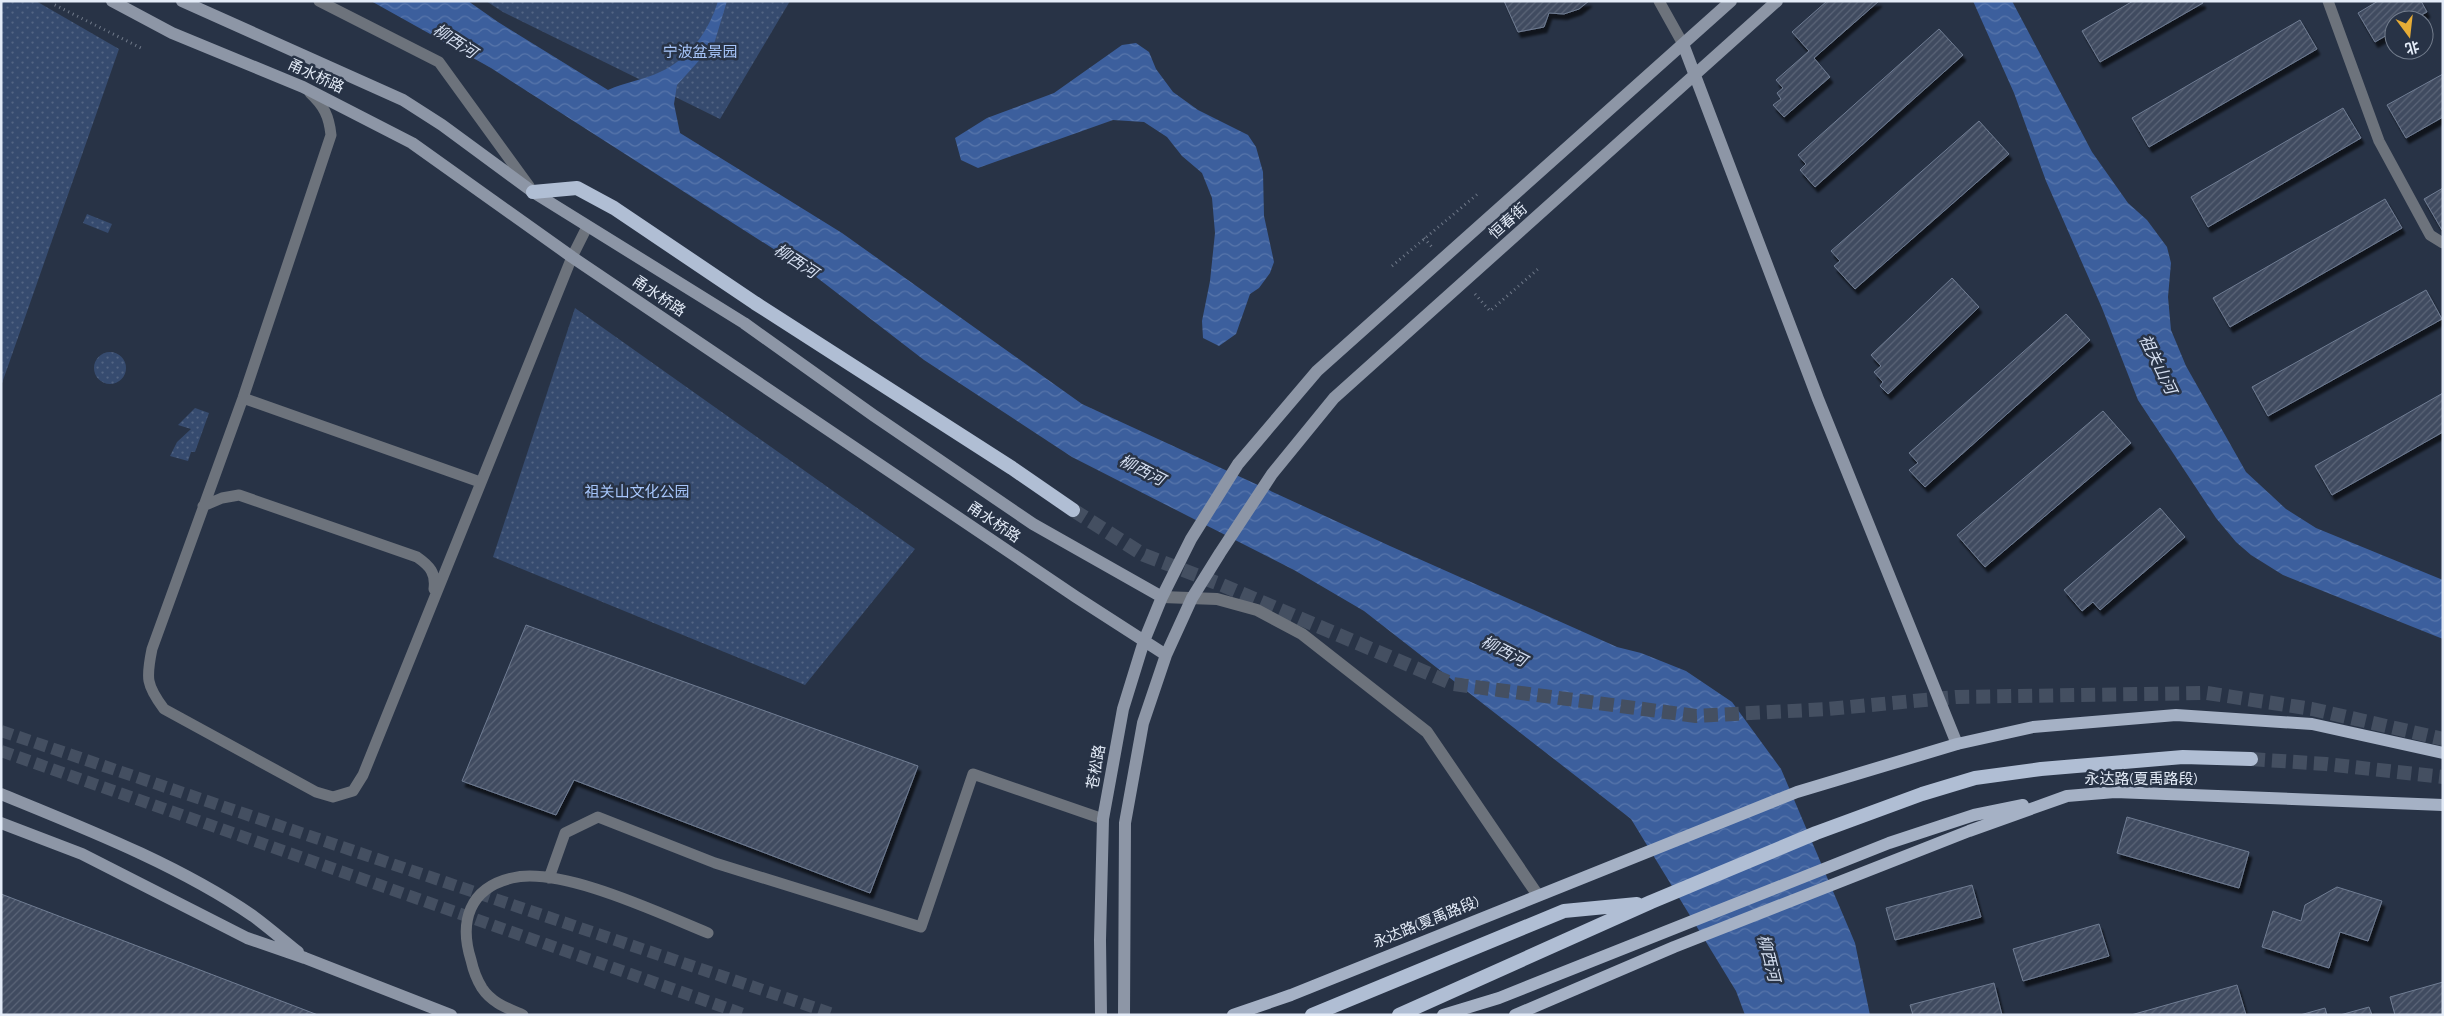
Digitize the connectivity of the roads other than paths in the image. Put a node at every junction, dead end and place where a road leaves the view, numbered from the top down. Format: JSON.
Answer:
{"nodes":[{"id":1,"x":112,"y":1,"type":"edge"},
{"id":2,"x":182,"y":1,"type":"edge"},
{"id":3,"x":319,"y":1,"type":"edge"},
{"id":4,"x":1659,"y":1,"type":"edge"},
{"id":5,"x":1731,"y":1,"type":"edge"},
{"id":6,"x":1777,"y":1,"type":"edge"},
{"id":7,"x":2328,"y":1,"type":"edge"},
{"id":8,"x":1683,"y":44,"type":"junction"},
{"id":9,"x":1696,"y":76,"type":"junction"},
{"id":10,"x":303,"y":87,"type":"junction"},
{"id":11,"x":533,"y":192,"type":"junction"},
{"id":12,"x":587,"y":227,"type":"junction"},
{"id":13,"x":2443,"y":243,"type":"edge"},
{"id":14,"x":572,"y":257,"type":"junction"},
{"id":15,"x":243,"y":398,"type":"junction"},
{"id":16,"x":480,"y":482,"type":"junction"},
{"id":17,"x":203,"y":506,"type":"junction"},
{"id":18,"x":1073,"y":510,"type":"tunnel mouth"},
{"id":19,"x":1191,"y":540,"type":"joint"},
{"id":20,"x":433,"y":596,"type":"junction"},
{"id":21,"x":1162,"y":597,"type":"junction"},
{"id":22,"x":1192,"y":598,"type":"junction"},
{"id":23,"x":1144,"y":641,"type":"junction"},
{"id":24,"x":1166,"y":655,"type":"junction"},
{"id":25,"x":1957,"y":744,"type":"junction"},
{"id":26,"x":2443,"y":752,"type":"edge"},
{"id":27,"x":2251,"y":759,"type":"tunnel mouth"},
{"id":28,"x":1,"y":794,"type":"edge"},
{"id":29,"x":2067,"y":796,"type":"junction"},
{"id":30,"x":2443,"y":804,"type":"edge"},
{"id":31,"x":1103,"y":819,"type":"junction"},
{"id":32,"x":1,"y":822,"type":"edge"},
{"id":33,"x":549,"y":878,"type":"junction"},
{"id":34,"x":1538,"y":894,"type":"junction"},
{"id":35,"x":1651,"y":902,"type":"junction"},
{"id":36,"x":708,"y":933,"type":"dead end"},
{"id":37,"x":305,"y":958,"type":"junction"},
{"id":38,"x":451,"y":1015,"type":"edge"},
{"id":39,"x":523,"y":1015,"type":"edge"},
{"id":40,"x":1102,"y":1015,"type":"edge"},
{"id":41,"x":1124,"y":1015,"type":"edge"},
{"id":42,"x":1233,"y":1015,"type":"edge"},
{"id":43,"x":1312,"y":1015,"type":"edge"},
{"id":44,"x":1399,"y":1015,"type":"edge"},
{"id":45,"x":1443,"y":1015,"type":"edge"},
{"id":46,"x":1515,"y":1015,"type":"edge"}],
"edges":[{"from":1,"to":10,"type":"main road","name":"甬水桥路"},
{"from":2,"to":11,"type":"main road","name":"甬水桥路"},
{"from":3,"to":11,"type":"lane"},
{"from":4,"to":8,"type":"lane"},
{"from":5,"to":8,"type":"main road","name":"恒春街"},
{"from":6,"to":9,"type":"main road","name":"恒春街"},
{"from":7,"to":13,"type":"lane"},
{"from":8,"to":9,"type":"main road"},
{"from":8,"to":19,"type":"main road","name":"恒春街"},
{"from":9,"to":22,"type":"main road","name":"恒春街"},
{"from":9,"to":25,"type":"main road"},
{"from":10,"to":14,"type":"main road","name":"甬水桥路"},
{"from":10,"to":15,"type":"lane"},
{"from":11,"to":12,"type":"main road","name":"甬水桥路"},
{"from":11,"to":18,"type":"highway"},
{"from":12,"to":14,"type":"lane"},
{"from":12,"to":21,"type":"main road","name":"甬水桥路"},
{"from":14,"to":16,"type":"lane"},
{"from":14,"to":23,"type":"main road","name":"甬水桥路"},
{"from":15,"to":16,"type":"lane"},
{"from":15,"to":17,"type":"lane"},
{"from":16,"to":20,"type":"lane"},
{"from":17,"to":20,"type":"lane"},
{"from":17,"to":20,"type":"lane"},
{"from":19,"to":21,"type":"main road","name":"苍松路"},
{"from":21,"to":22,"type":"street"},
{"from":21,"to":23,"type":"main road","name":"苍松路"},
{"from":22,"to":24,"type":"main road"},
{"from":22,"to":34,"type":"street"},
{"from":23,"to":24,"type":"main road","name":"甬水桥路"},
{"from":23,"to":31,"type":"main road","name":"苍松路"},
{"from":24,"to":41,"type":"main road"},
{"from":25,"to":26,"type":"main road"},
{"from":25,"to":34,"type":"main road","name":"永达路(夏禹路段)"},
{"from":27,"to":35,"type":"highway"},
{"from":28,"to":37,"type":"main road"},
{"from":29,"to":30,"type":"main road","name":"永达路(夏禹路段)"},
{"from":29,"to":45,"type":"main road"},
{"from":29,"to":46,"type":"main road","name":"永达路(夏禹路段)"},
{"from":31,"to":33,"type":"lane"},
{"from":31,"to":40,"type":"main road","name":"苍松路"},
{"from":32,"to":37,"type":"main road"},
{"from":33,"to":36,"type":"lane"},
{"from":33,"to":39,"type":"lane"},
{"from":34,"to":42,"type":"main road","name":"永达路(夏禹路段)"},
{"from":35,"to":43,"type":"highway"},
{"from":35,"to":44,"type":"highway"},
{"from":37,"to":38,"type":"main road"}]}
